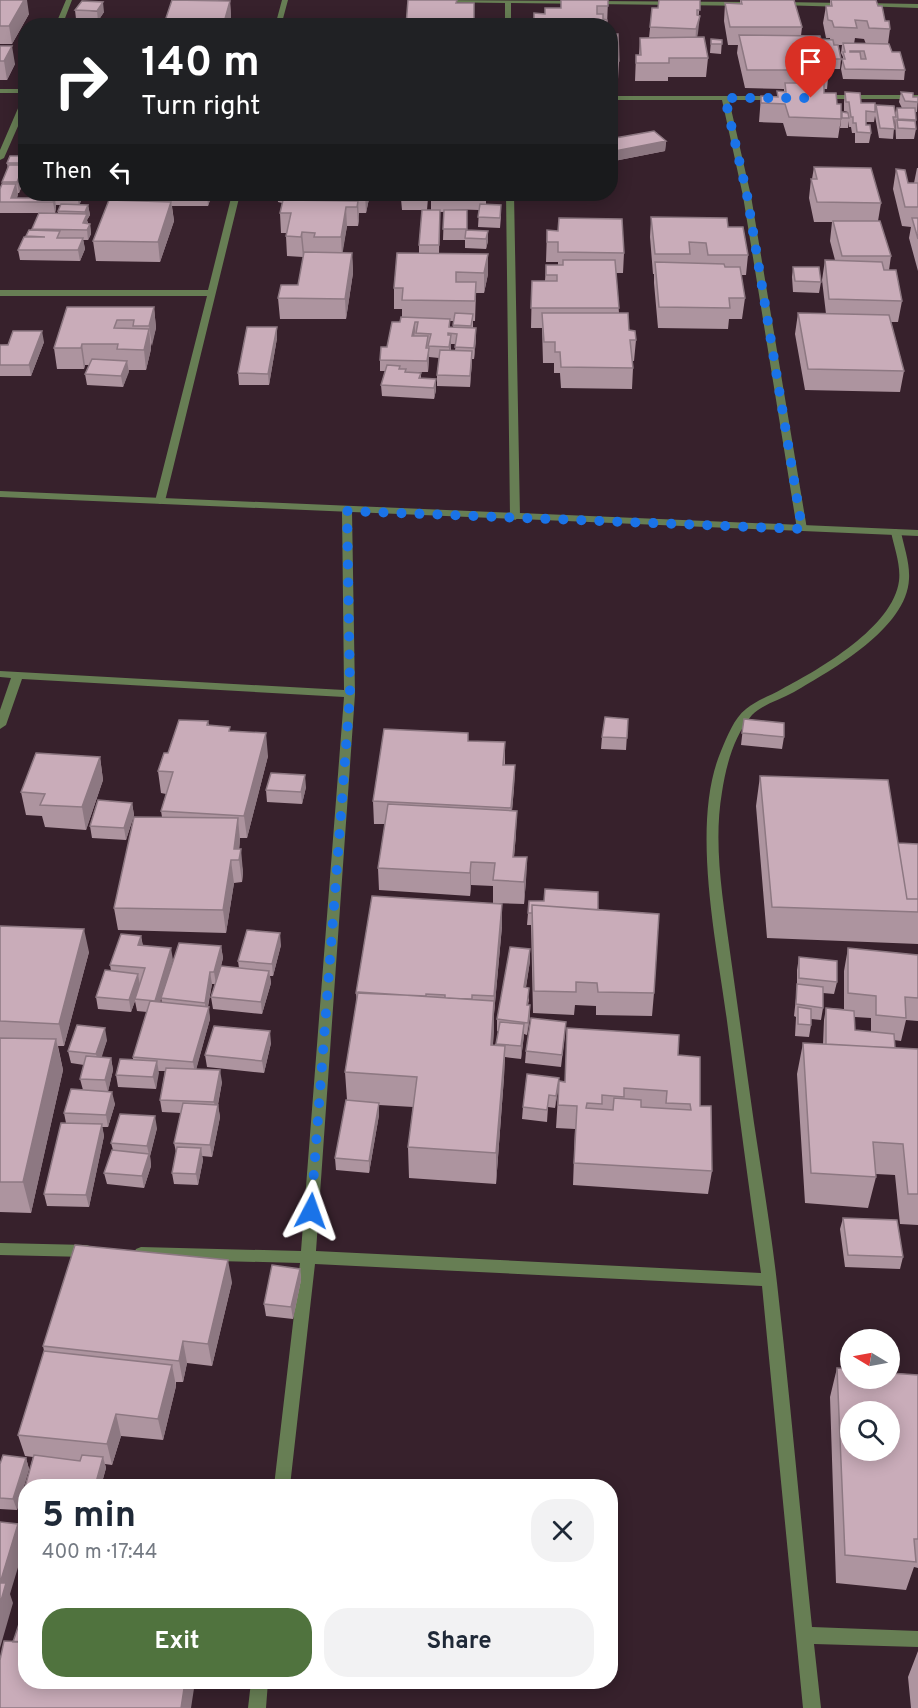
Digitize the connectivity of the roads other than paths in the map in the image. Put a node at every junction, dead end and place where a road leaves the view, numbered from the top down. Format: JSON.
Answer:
{"nodes":[{"id":1,"x":69,"y":0,"type":"edge"},
{"id":2,"x":285,"y":0,"type":"edge"},
{"id":3,"x":429,"y":0,"type":"edge"},
{"id":4,"x":508,"y":1,"type":"edge"},
{"id":5,"x":617,"y":1,"type":"edge"},
{"id":6,"x":918,"y":6,"type":"edge"},
{"id":7,"x":61,"y":18,"type":"edge"},
{"id":8,"x":280,"y":18,"type":"edge"},
{"id":9,"x":508,"y":18,"type":"edge"},
{"id":10,"x":0,"y":91,"type":"edge"},
{"id":11,"x":18,"y":91,"type":"edge"},
{"id":12,"x":918,"y":97,"type":"edge"},
{"id":13,"x":618,"y":98,"type":"edge"},
{"id":14,"x":725,"y":98,"type":"junction"},
{"id":15,"x":782,"y":98,"type":"edge"},
{"id":16,"x":816,"y":98,"type":"edge"},
{"id":17,"x":18,"y":117,"type":"edge"},
{"id":18,"x":0,"y":158,"type":"edge"},
{"id":19,"x":234,"y":201,"type":"edge"},
{"id":20,"x":510,"y":201,"type":"edge"},
{"id":21,"x":0,"y":293,"type":"edge"},
{"id":22,"x":211,"y":293,"type":"junction"},
{"id":23,"x":0,"y":494,"type":"edge"},
{"id":24,"x":160,"y":501,"type":"junction"},
{"id":25,"x":347,"y":511,"type":"junction"},
{"id":26,"x":515,"y":517,"type":"junction"},
{"id":27,"x":802,"y":529,"type":"junction"},
{"id":28,"x":896,"y":532,"type":"junction"},
{"id":29,"x":918,"y":533,"type":"edge"},
{"id":30,"x":0,"y":674,"type":"edge"},
{"id":31,"x":18,"y":675,"type":"junction"},
{"id":32,"x":350,"y":694,"type":"junction"},
{"id":33,"x":0,"y":724,"type":"edge"},
{"id":34,"x":0,"y":1249,"type":"edge"},
{"id":35,"x":106,"y":1252,"type":"edge"},
{"id":36,"x":130,"y":1252,"type":"edge"},
{"id":37,"x":308,"y":1257,"type":"junction"},
{"id":38,"x":769,"y":1280,"type":"junction"},
{"id":39,"x":283,"y":1479,"type":"edge"},
{"id":40,"x":804,"y":1635,"type":"junction"},
{"id":41,"x":918,"y":1639,"type":"edge"},
{"id":42,"x":259,"y":1689,"type":"edge"},
{"id":43,"x":257,"y":1708,"type":"edge"},
{"id":44,"x":813,"y":1708,"type":"edge"}],
"edges":[{"from":1,"to":7,"type":"street"},
{"from":2,"to":8,"type":"street"},
{"from":3,"to":4,"type":"street"},
{"from":4,"to":5,"type":"street"},
{"from":4,"to":9,"type":"street"},
{"from":5,"to":6,"type":"street"},
{"from":10,"to":11,"type":"street"},
{"from":12,"to":16,"type":"street"},
{"from":13,"to":14,"type":"street"},
{"from":14,"to":15,"type":"street"},
{"from":14,"to":27,"type":"street"},
{"from":17,"to":18,"type":"street"},
{"from":19,"to":22,"type":"street"},
{"from":20,"to":26,"type":"street"},
{"from":21,"to":22,"type":"street"},
{"from":22,"to":24,"type":"street"},
{"from":23,"to":24,"type":"street"},
{"from":24,"to":25,"type":"street"},
{"from":25,"to":26,"type":"street"},
{"from":25,"to":32,"type":"street"},
{"from":26,"to":27,"type":"street"},
{"from":27,"to":28,"type":"street"},
{"from":28,"to":29,"type":"street"},
{"from":28,"to":38,"type":"street"},
{"from":30,"to":31,"type":"street"},
{"from":31,"to":32,"type":"street"},
{"from":31,"to":33,"type":"street"},
{"from":32,"to":37,"type":"street"},
{"from":34,"to":35,"type":"street"},
{"from":36,"to":37,"type":"street"},
{"from":37,"to":38,"type":"street"},
{"from":37,"to":39,"type":"street"},
{"from":38,"to":40,"type":"street"},
{"from":40,"to":41,"type":"street"},
{"from":40,"to":44,"type":"street"},
{"from":42,"to":43,"type":"street"}]}
